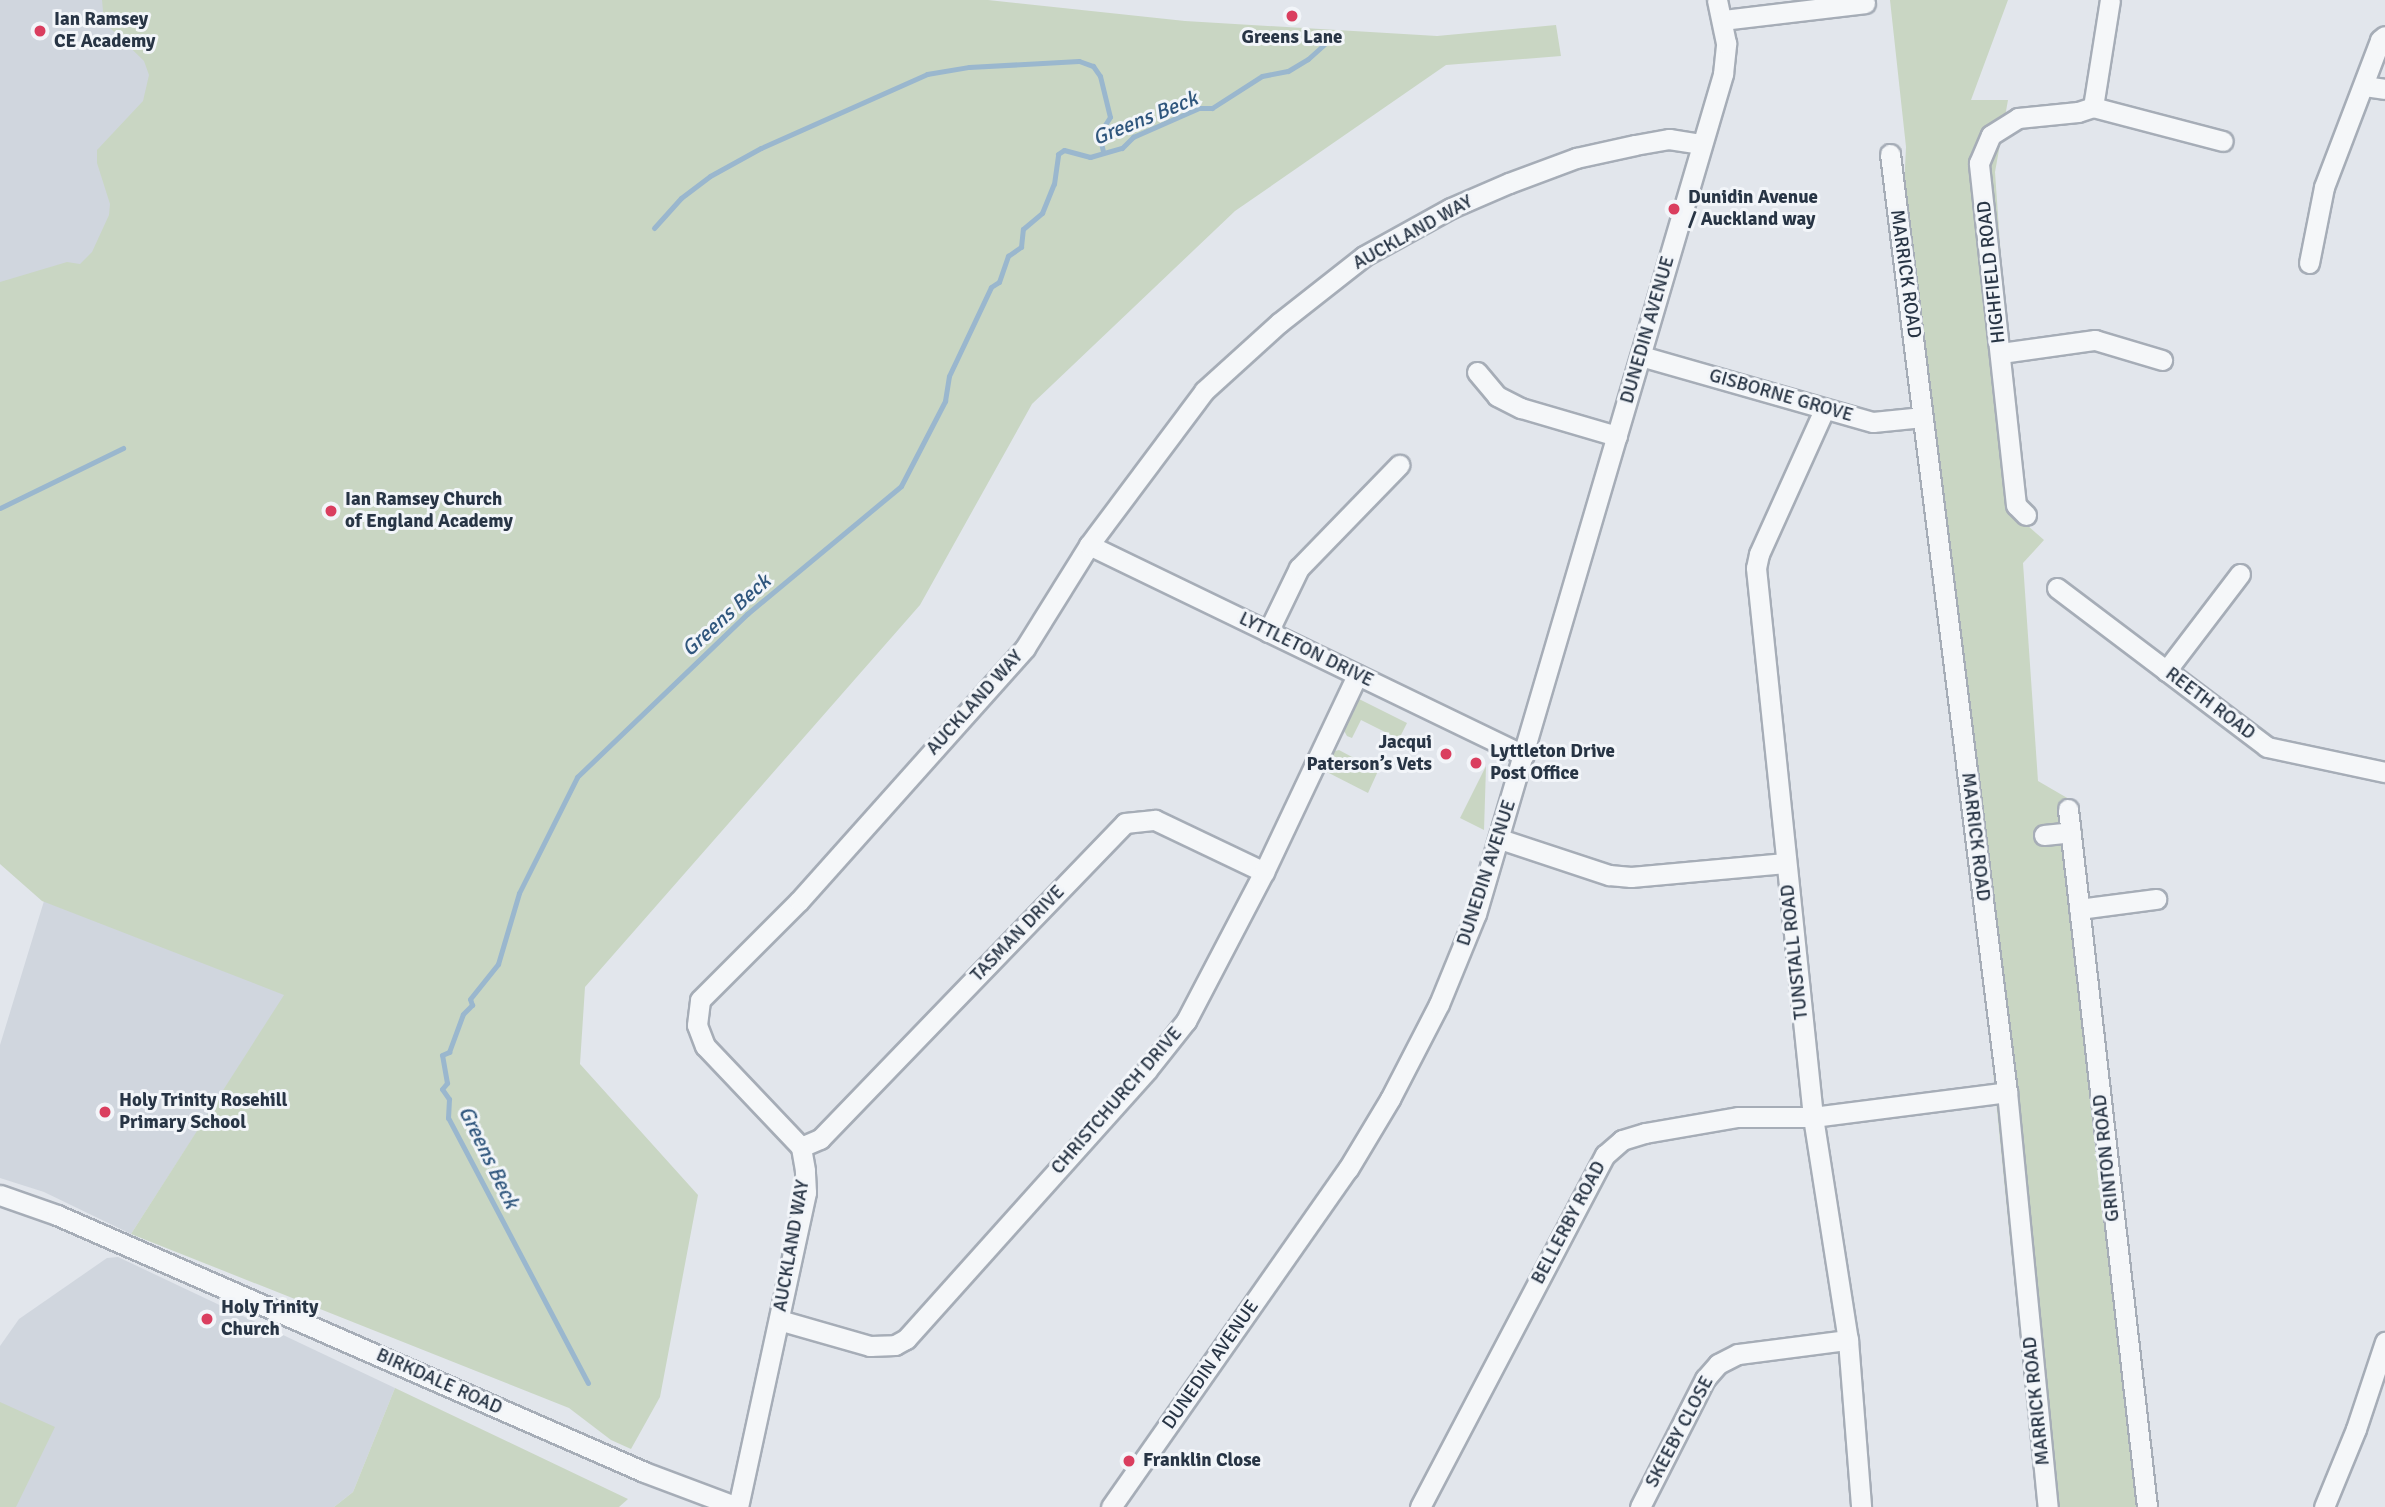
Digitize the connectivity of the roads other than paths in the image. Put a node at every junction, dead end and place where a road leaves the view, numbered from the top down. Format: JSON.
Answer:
{"nodes":[{"id":1,"x":1717,"y":0,"type":"edge"},
{"id":2,"x":2110,"y":0,"type":"edge"},
{"id":3,"x":1865,"y":3,"type":"dead end"},
{"id":4,"x":1723,"y":20,"type":"junction"},
{"id":5,"x":2385,"y":36,"type":"edge"},
{"id":6,"x":2364,"y":86,"type":"junction"},
{"id":7,"x":2385,"y":89,"type":"edge"},
{"id":8,"x":2093,"y":107,"type":"junction"},
{"id":9,"x":2223,"y":141,"type":"dead end"},
{"id":10,"x":1702,"y":144,"type":"junction"},
{"id":11,"x":1895,"y":163,"type":"dead end"},
{"id":12,"x":2309,"y":264,"type":"dead end"},
{"id":13,"x":2001,"y":353,"type":"junction"},
{"id":14,"x":1641,"y":356,"type":"junction"},
{"id":15,"x":2162,"y":360,"type":"dead end"},
{"id":16,"x":1477,"y":372,"type":"dead end"},
{"id":17,"x":1824,"y":410,"type":"junction"},
{"id":18,"x":1923,"y":417,"type":"junction"},
{"id":19,"x":1617,"y":436,"type":"junction"},
{"id":20,"x":1399,"y":465,"type":"dead end"},
{"id":21,"x":2026,"y":515,"type":"dead end"},
{"id":22,"x":1088,"y":545,"type":"junction"},
{"id":23,"x":2240,"y":574,"type":"dead end"},
{"id":24,"x":2057,"y":588,"type":"dead end"},
{"id":25,"x":1268,"y":632,"type":"junction"},
{"id":26,"x":2166,"y":671,"type":"junction"},
{"id":27,"x":1357,"y":675,"type":"junction"},
{"id":28,"x":1524,"y":755,"type":"junction"},
{"id":29,"x":2385,"y":772,"type":"edge"},
{"id":30,"x":2068,"y":809,"type":"dead end"},
{"id":31,"x":2071,"y":832,"type":"junction"},
{"id":32,"x":2044,"y":835,"type":"dead end"},
{"id":33,"x":1500,"y":839,"type":"junction"},
{"id":34,"x":1785,"y":863,"type":"junction"},
{"id":35,"x":1264,"y":872,"type":"junction"},
{"id":36,"x":2156,"y":899,"type":"dead end"},
{"id":37,"x":2079,"y":909,"type":"junction"},
{"id":38,"x":2007,"y":1092,"type":"junction"},
{"id":39,"x":1813,"y":1117,"type":"junction"},
{"id":40,"x":801,"y":1147,"type":"junction"},
{"id":41,"x":0,"y":1195,"type":"edge"},
{"id":42,"x":779,"y":1320,"type":"junction"},
{"id":43,"x":1848,"y":1340,"type":"junction"},
{"id":44,"x":2383,"y":1354,"type":"edge"},
{"id":45,"x":738,"y":1507,"type":"edge"},
{"id":46,"x":1111,"y":1507,"type":"edge"},
{"id":47,"x":1420,"y":1507,"type":"edge"},
{"id":48,"x":1640,"y":1507,"type":"edge"},
{"id":49,"x":1861,"y":1507,"type":"edge"},
{"id":50,"x":2048,"y":1507,"type":"edge"},
{"id":51,"x":2147,"y":1507,"type":"edge"},
{"id":52,"x":2324,"y":1507,"type":"edge"}],
"edges":[{"from":1,"to":4,"type":"street","name":"DUNEDIN AVENUE"},
{"from":2,"to":8,"type":"street"},
{"from":3,"to":4,"type":"street"},
{"from":4,"to":10,"type":"street","name":"DUNEDIN AVENUE"},
{"from":5,"to":6,"type":"street"},
{"from":6,"to":7,"type":"street"},
{"from":6,"to":12,"type":"street"},
{"from":8,"to":9,"type":"street"},
{"from":8,"to":13,"type":"street","name":"HIGHFIELD ROAD"},
{"from":10,"to":14,"type":"street","name":"DUNEDIN AVENUE"},
{"from":10,"to":22,"type":"street","name":"AUCKLAND WAY"},
{"from":11,"to":18,"type":"street","name":"MARRICK ROAD"},
{"from":13,"to":15,"type":"street"},
{"from":13,"to":21,"type":"street","name":"HIGHFIELD ROAD"},
{"from":14,"to":17,"type":"street","name":"GISBORNE GROVE"},
{"from":14,"to":19,"type":"street","name":"DUNEDIN AVENUE"},
{"from":16,"to":19,"type":"street"},
{"from":17,"to":18,"type":"street","name":"GISBORNE GROVE"},
{"from":17,"to":34,"type":"street","name":"TUNSTALL ROAD"},
{"from":18,"to":38,"type":"street","name":"MARRICK ROAD"},
{"from":19,"to":28,"type":"street","name":"DUNEDIN AVENUE"},
{"from":20,"to":25,"type":"street"},
{"from":22,"to":25,"type":"street","name":"LYTTLETON DRIVE"},
{"from":22,"to":40,"type":"street","name":"AUCKLAND WAY"},
{"from":23,"to":26,"type":"street"},
{"from":24,"to":26,"type":"street","name":"REETH ROAD"},
{"from":25,"to":27,"type":"street","name":"LYTTLETON DRIVE"},
{"from":26,"to":29,"type":"street","name":"REETH ROAD"},
{"from":27,"to":28,"type":"street","name":"LYTTLETON DRIVE"},
{"from":27,"to":35,"type":"street","name":"CHRISTCHURCH DRIVE"},
{"from":28,"to":33,"type":"street","name":"DUNEDIN AVENUE"},
{"from":30,"to":31,"type":"street","name":"GRINTON ROAD"},
{"from":31,"to":32,"type":"street"},
{"from":31,"to":37,"type":"street","name":"GRINTON ROAD"},
{"from":33,"to":34,"type":"street"},
{"from":33,"to":46,"type":"street","name":"DUNEDIN AVENUE"},
{"from":34,"to":39,"type":"street","name":"TUNSTALL ROAD"},
{"from":35,"to":40,"type":"street","name":"TASMAN DRIVE"},
{"from":35,"to":42,"type":"street","name":"CHRISTCHURCH DRIVE"},
{"from":36,"to":37,"type":"street"},
{"from":37,"to":51,"type":"street","name":"GRINTON ROAD"},
{"from":38,"to":39,"type":"street","name":"BELLERBY ROAD"},
{"from":38,"to":50,"type":"street","name":"MARRICK ROAD"},
{"from":39,"to":43,"type":"street","name":"TUNSTALL ROAD"},
{"from":39,"to":47,"type":"street","name":"BELLERBY ROAD"},
{"from":40,"to":42,"type":"street","name":"AUCKLAND WAY"},
{"from":41,"to":45,"type":"street","name":"BIRKDALE ROAD"},
{"from":42,"to":45,"type":"street","name":"AUCKLAND WAY"},
{"from":43,"to":48,"type":"street","name":"SKEEBY CLOSE"},
{"from":43,"to":49,"type":"street","name":"TUNSTALL ROAD"},
{"from":44,"to":52,"type":"street"}]}
